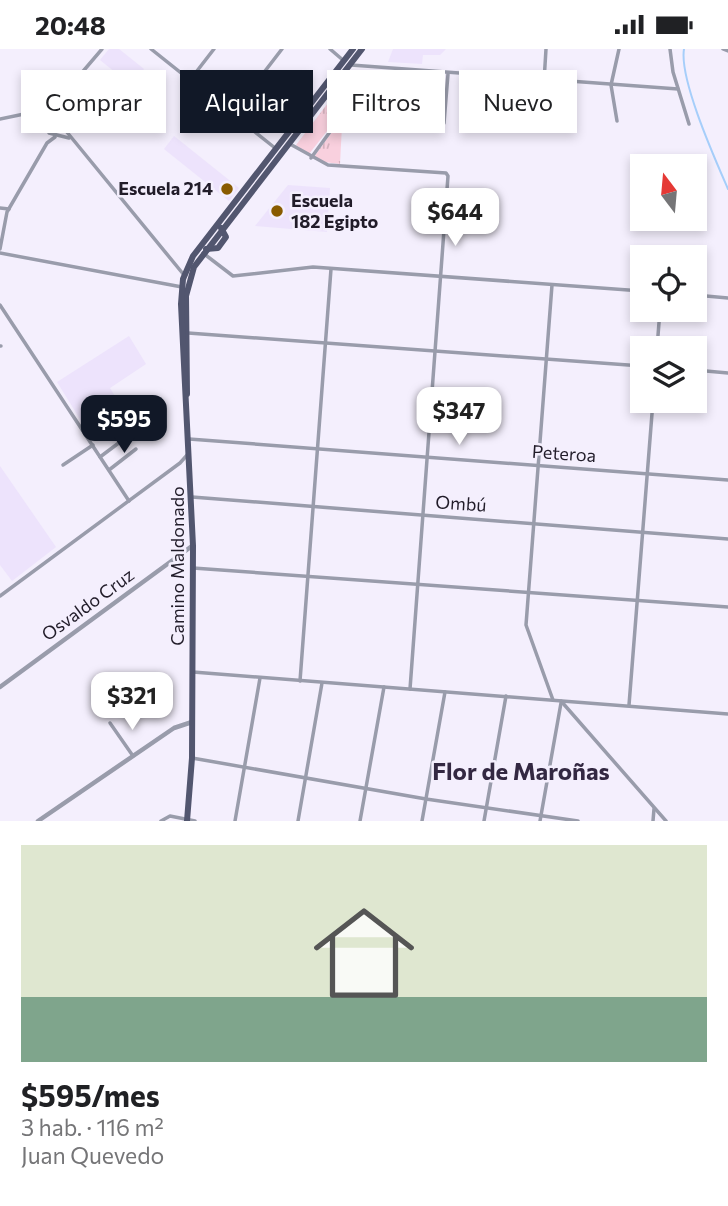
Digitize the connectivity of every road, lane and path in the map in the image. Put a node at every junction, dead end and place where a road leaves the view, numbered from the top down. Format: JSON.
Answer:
{"nodes":[{"id":1,"x":102,"y":49,"type":"edge"},
{"id":2,"x":151,"y":49,"type":"edge"},
{"id":3,"x":214,"y":49,"type":"edge"},
{"id":4,"x":282,"y":49,"type":"edge"},
{"id":5,"x":330,"y":49,"type":"edge"},
{"id":6,"x":353,"y":49,"type":"edge"},
{"id":7,"x":362,"y":49,"type":"edge"},
{"id":8,"x":546,"y":49,"type":"edge"},
{"id":9,"x":619,"y":49,"type":"edge"},
{"id":10,"x":670,"y":49,"type":"edge"},
{"id":11,"x":723,"y":49,"type":"edge"},
{"id":12,"x":728,"y":51,"type":"edge"},
{"id":13,"x":347,"y":63,"type":"junction"},
{"id":14,"x":83,"y":70,"type":"edge"},
{"id":15,"x":198,"y":70,"type":"edge"},
{"id":16,"x":266,"y":70,"type":"edge"},
{"id":17,"x":545,"y":70,"type":"edge"},
{"id":18,"x":180,"y":72,"type":"edge"},
{"id":19,"x":448,"y":74,"type":"junction"},
{"id":20,"x":459,"y":75,"type":"edge"},
{"id":21,"x":577,"y":82,"type":"edge"},
{"id":22,"x":611,"y":85,"type":"junction"},
{"id":23,"x":678,"y":89,"type":"junction"},
{"id":24,"x":445,"y":111,"type":"edge"},
{"id":25,"x":21,"y":115,"type":"edge"},
{"id":26,"x":0,"y":119,"type":"edge"},
{"id":27,"x":617,"y":121,"type":"dead end"},
{"id":28,"x":689,"y":124,"type":"dead end"},
{"id":29,"x":47,"y":133,"type":"edge"},
{"id":30,"x":53,"y":133,"type":"edge"},
{"id":31,"x":58,"y":133,"type":"edge"},
{"id":32,"x":67,"y":133,"type":"edge"},
{"id":33,"x":256,"y":133,"type":"edge"},
{"id":34,"x":328,"y":133,"type":"edge"},
{"id":35,"x":57,"y":136,"type":"junction"},
{"id":36,"x":71,"y":138,"type":"junction"},
{"id":37,"x":47,"y":143,"type":"junction"},
{"id":38,"x":290,"y":144,"type":"junction"},
{"id":39,"x":277,"y":150,"type":"junction"},
{"id":40,"x":311,"y":158,"type":"junction"},
{"id":41,"x":0,"y":208,"type":"edge"},
{"id":42,"x":9,"y":209,"type":"junction"},
{"id":43,"x":220,"y":226,"type":"junction"},
{"id":44,"x":0,"y":251,"type":"edge"},
{"id":45,"x":205,"y":251,"type":"junction"},
{"id":46,"x":331,"y":269,"type":"junction"},
{"id":47,"x":184,"y":275,"type":"junction"},
{"id":48,"x":441,"y":277,"type":"junction"},
{"id":49,"x":552,"y":285,"type":"junction"},
{"id":50,"x":182,"y":288,"type":"junction"},
{"id":51,"x":630,"y":290,"type":"edge"},
{"id":52,"x":707,"y":296,"type":"edge"},
{"id":53,"x":728,"y":298,"type":"edge"},
{"id":54,"x":0,"y":305,"type":"edge"},
{"id":55,"x":185,"y":333,"type":"junction"},
{"id":56,"x":324,"y":343,"type":"junction"},
{"id":57,"x":434,"y":352,"type":"junction"},
{"id":58,"x":545,"y":359,"type":"junction"},
{"id":59,"x":630,"y":365,"type":"edge"},
{"id":60,"x":707,"y":371,"type":"edge"},
{"id":61,"x":728,"y":373,"type":"edge"},
{"id":62,"x":652,"y":413,"type":"edge"},
{"id":63,"x":132,"y":433,"type":"dead end"},
{"id":64,"x":189,"y":439,"type":"junction"},
{"id":65,"x":93,"y":445,"type":"junction"},
{"id":66,"x":317,"y":448,"type":"junction"},
{"id":67,"x":136,"y":449,"type":"dead end"},
{"id":68,"x":190,"y":452,"type":"junction"},
{"id":69,"x":100,"y":457,"type":"junction"},
{"id":70,"x":427,"y":457,"type":"junction"},
{"id":71,"x":180,"y":463,"type":"junction"},
{"id":72,"x":63,"y":465,"type":"dead end"},
{"id":73,"x":537,"y":466,"type":"junction"},
{"id":74,"x":191,"y":468,"type":"junction"},
{"id":75,"x":109,"y":470,"type":"junction"},
{"id":76,"x":648,"y":473,"type":"junction"},
{"id":77,"x":728,"y":480,"type":"edge"},
{"id":78,"x":192,"y":498,"type":"junction"},
{"id":79,"x":129,"y":501,"type":"junction"},
{"id":80,"x":313,"y":506,"type":"junction"},
{"id":81,"x":423,"y":515,"type":"junction"},
{"id":82,"x":533,"y":523,"type":"junction"},
{"id":83,"x":643,"y":532,"type":"junction"},
{"id":84,"x":728,"y":538,"type":"edge"},
{"id":85,"x":193,"y":546,"type":"junction"},
{"id":86,"x":193,"y":568,"type":"junction"},
{"id":87,"x":308,"y":576,"type":"junction"},
{"id":88,"x":418,"y":584,"type":"junction"},
{"id":89,"x":528,"y":592,"type":"junction"},
{"id":90,"x":0,"y":596,"type":"edge"},
{"id":91,"x":637,"y":600,"type":"junction"},
{"id":92,"x":728,"y":607,"type":"edge"},
{"id":93,"x":192,"y":672,"type":"junction"},
{"id":94,"x":260,"y":678,"type":"junction"},
{"id":95,"x":300,"y":681,"type":"junction"},
{"id":96,"x":322,"y":683,"type":"junction"},
{"id":97,"x":0,"y":687,"type":"edge"},
{"id":98,"x":384,"y":688,"type":"junction"},
{"id":99,"x":410,"y":689,"type":"junction"},
{"id":100,"x":445,"y":692,"type":"junction"},
{"id":101,"x":506,"y":696,"type":"junction"},
{"id":102,"x":553,"y":700,"type":"junction"},
{"id":103,"x":561,"y":701,"type":"junction"},
{"id":104,"x":629,"y":705,"type":"junction"},
{"id":105,"x":728,"y":714,"type":"edge"},
{"id":106,"x":192,"y":722,"type":"junction"},
{"id":107,"x":110,"y":723,"type":"dead end"},
{"id":108,"x":133,"y":756,"type":"junction"},
{"id":109,"x":192,"y":758,"type":"junction"},
{"id":110,"x":246,"y":767,"type":"junction"},
{"id":111,"x":305,"y":778,"type":"junction"},
{"id":112,"x":365,"y":788,"type":"junction"},
{"id":113,"x":426,"y":799,"type":"junction"},
{"id":114,"x":653,"y":806,"type":"junction"},
{"id":115,"x":486,"y":809,"type":"junction"},
{"id":116,"x":540,"y":819,"type":"edge"},
{"id":117,"x":38,"y":821,"type":"edge"},
{"id":118,"x":161,"y":821,"type":"edge"},
{"id":119,"x":189,"y":821,"type":"edge"},
{"id":120,"x":235,"y":821,"type":"edge"},
{"id":121,"x":298,"y":821,"type":"edge"},
{"id":122,"x":360,"y":821,"type":"edge"},
{"id":123,"x":422,"y":821,"type":"edge"},
{"id":124,"x":484,"y":821,"type":"edge"},
{"id":125,"x":578,"y":821,"type":"edge"},
{"id":126,"x":653,"y":821,"type":"edge"},
{"id":127,"x":666,"y":821,"type":"edge"}],
"edges":[{"from":1,"to":14,"type":"street"},
{"from":2,"to":18,"type":"street"},
{"from":3,"to":15,"type":"street"},
{"from":4,"to":16,"type":"street"},
{"from":5,"to":13,"type":"street"},
{"from":6,"to":13,"type":"main road","name":"Camino Maldonado"},
{"from":7,"to":13,"type":"main road","name":"Camino Maldonado"},
{"from":8,"to":17,"type":"street"},
{"from":9,"to":22,"type":"street"},
{"from":10,"to":23,"type":"street"},
{"from":11,"to":12,"type":"street"},
{"from":13,"to":19,"type":"street"},
{"from":13,"to":38,"type":"main road","name":"Camino Maldonado"},
{"from":13,"to":39,"type":"main road","name":"Camino Maldonado"},
{"from":19,"to":20,"type":"street"},
{"from":19,"to":24,"type":"street"},
{"from":21,"to":22,"type":"street"},
{"from":22,"to":23,"type":"street"},
{"from":22,"to":27,"type":"street"},
{"from":23,"to":28,"type":"street"},
{"from":25,"to":26,"type":"street"},
{"from":29,"to":37,"type":"street"},
{"from":30,"to":35,"type":"street"},
{"from":31,"to":35,"type":"street"},
{"from":32,"to":36,"type":"street"},
{"from":33,"to":39,"type":"street"},
{"from":34,"to":40,"type":"street"},
{"from":35,"to":36,"type":"street"},
{"from":35,"to":37,"type":"street"},
{"from":36,"to":47,"type":"street"},
{"from":37,"to":42,"type":"street"},
{"from":38,"to":40,"type":"street"},
{"from":38,"to":43,"type":"main road","name":"Camino Maldonado"},
{"from":39,"to":43,"type":"main road","name":"Camino Maldonado"},
{"from":40,"to":48,"type":"street"},
{"from":41,"to":42,"type":"street"},
{"from":42,"to":44,"type":"street"},
{"from":43,"to":45,"type":"main road","name":"Camino Maldonado"},
{"from":43,"to":47,"type":"main road","name":"Camino Maldonado"},
{"from":44,"to":50,"type":"street"},
{"from":45,"to":46,"type":"street"},
{"from":45,"to":55,"type":"main road","name":"Camino Maldonado"},
{"from":46,"to":48,"type":"street"},
{"from":46,"to":56,"type":"street"},
{"from":47,"to":50,"type":"main road","name":"Camino Maldonado"},
{"from":48,"to":49,"type":"street"},
{"from":48,"to":57,"type":"street"},
{"from":49,"to":51,"type":"street"},
{"from":49,"to":58,"type":"street"},
{"from":50,"to":55,"type":"main road","name":"Camino Maldonado"},
{"from":52,"to":53,"type":"street"},
{"from":54,"to":65,"type":"street"},
{"from":55,"to":56,"type":"street"},
{"from":55,"to":64,"type":"main road","name":"Camino Maldonado"},
{"from":56,"to":57,"type":"street"},
{"from":56,"to":66,"type":"street"},
{"from":57,"to":58,"type":"street"},
{"from":57,"to":70,"type":"street"},
{"from":58,"to":59,"type":"street"},
{"from":58,"to":73,"type":"street"},
{"from":60,"to":61,"type":"street"},
{"from":62,"to":76,"type":"street"},
{"from":63,"to":69,"type":"street"},
{"from":64,"to":66,"type":"street","name":"Peteroa"},
{"from":64,"to":68,"type":"main road","name":"Camino Maldonado"},
{"from":65,"to":69,"type":"street"},
{"from":65,"to":72,"type":"street"},
{"from":66,"to":70,"type":"street","name":"Peteroa"},
{"from":66,"to":80,"type":"street"},
{"from":67,"to":75,"type":"street"},
{"from":68,"to":71,"type":"street"},
{"from":68,"to":74,"type":"main road","name":"Camino Maldonado"},
{"from":69,"to":75,"type":"street"},
{"from":70,"to":73,"type":"street","name":"Peteroa"},
{"from":70,"to":81,"type":"street"},
{"from":71,"to":74,"type":"street"},
{"from":71,"to":79,"type":"street"},
{"from":73,"to":76,"type":"street","name":"Peteroa"},
{"from":73,"to":82,"type":"street"},
{"from":74,"to":78,"type":"main road","name":"Camino Maldonado"},
{"from":75,"to":79,"type":"street"},
{"from":76,"to":77,"type":"street","name":"Peteroa"},
{"from":76,"to":83,"type":"street"},
{"from":78,"to":80,"type":"street","name":"Ombú"},
{"from":78,"to":85,"type":"main road","name":"Camino Maldonado"},
{"from":79,"to":90,"type":"street"},
{"from":80,"to":81,"type":"street","name":"Ombú"},
{"from":80,"to":87,"type":"street"},
{"from":81,"to":82,"type":"street","name":"Ombú"},
{"from":81,"to":88,"type":"street"},
{"from":82,"to":83,"type":"street","name":"Ombú"},
{"from":82,"to":89,"type":"street"},
{"from":83,"to":84,"type":"street","name":"Ombú"},
{"from":83,"to":91,"type":"street"},
{"from":85,"to":86,"type":"main road","name":"Camino Maldonado"},
{"from":85,"to":97,"type":"street","name":"Osvaldo Cruz"},
{"from":86,"to":87,"type":"street"},
{"from":86,"to":93,"type":"main road","name":"Camino Maldonado"},
{"from":87,"to":88,"type":"street"},
{"from":87,"to":95,"type":"street"},
{"from":88,"to":89,"type":"street"},
{"from":88,"to":99,"type":"street"},
{"from":89,"to":91,"type":"street"},
{"from":89,"to":102,"type":"street"},
{"from":91,"to":92,"type":"street"},
{"from":91,"to":104,"type":"street"},
{"from":93,"to":94,"type":"street"},
{"from":93,"to":106,"type":"main road","name":"Camino Maldonado"},
{"from":94,"to":95,"type":"street"},
{"from":94,"to":110,"type":"street"},
{"from":95,"to":96,"type":"street"},
{"from":96,"to":98,"type":"street"},
{"from":96,"to":111,"type":"street"},
{"from":98,"to":99,"type":"street"},
{"from":98,"to":112,"type":"street"},
{"from":99,"to":100,"type":"street"},
{"from":100,"to":101,"type":"street"},
{"from":100,"to":113,"type":"street"},
{"from":101,"to":102,"type":"street"},
{"from":101,"to":115,"type":"street"},
{"from":102,"to":103,"type":"street"},
{"from":103,"to":104,"type":"street"},
{"from":103,"to":114,"type":"street"},
{"from":103,"to":116,"type":"street"},
{"from":104,"to":105,"type":"street"},
{"from":106,"to":108,"type":"street"},
{"from":106,"to":109,"type":"main road","name":"Camino Maldonado"},
{"from":107,"to":108,"type":"street"},
{"from":108,"to":117,"type":"street"},
{"from":109,"to":110,"type":"street"},
{"from":109,"to":119,"type":"main road","name":"Camino Maldonado"},
{"from":110,"to":111,"type":"street"},
{"from":110,"to":120,"type":"street"},
{"from":111,"to":112,"type":"street"},
{"from":111,"to":121,"type":"street"},
{"from":112,"to":113,"type":"street"},
{"from":112,"to":122,"type":"street"},
{"from":113,"to":115,"type":"street"},
{"from":113,"to":123,"type":"street"},
{"from":114,"to":126,"type":"street"},
{"from":114,"to":127,"type":"street"},
{"from":115,"to":116,"type":"street"},
{"from":115,"to":124,"type":"street"},
{"from":116,"to":125,"type":"street"},
{"from":118,"to":119,"type":"street"}]}
